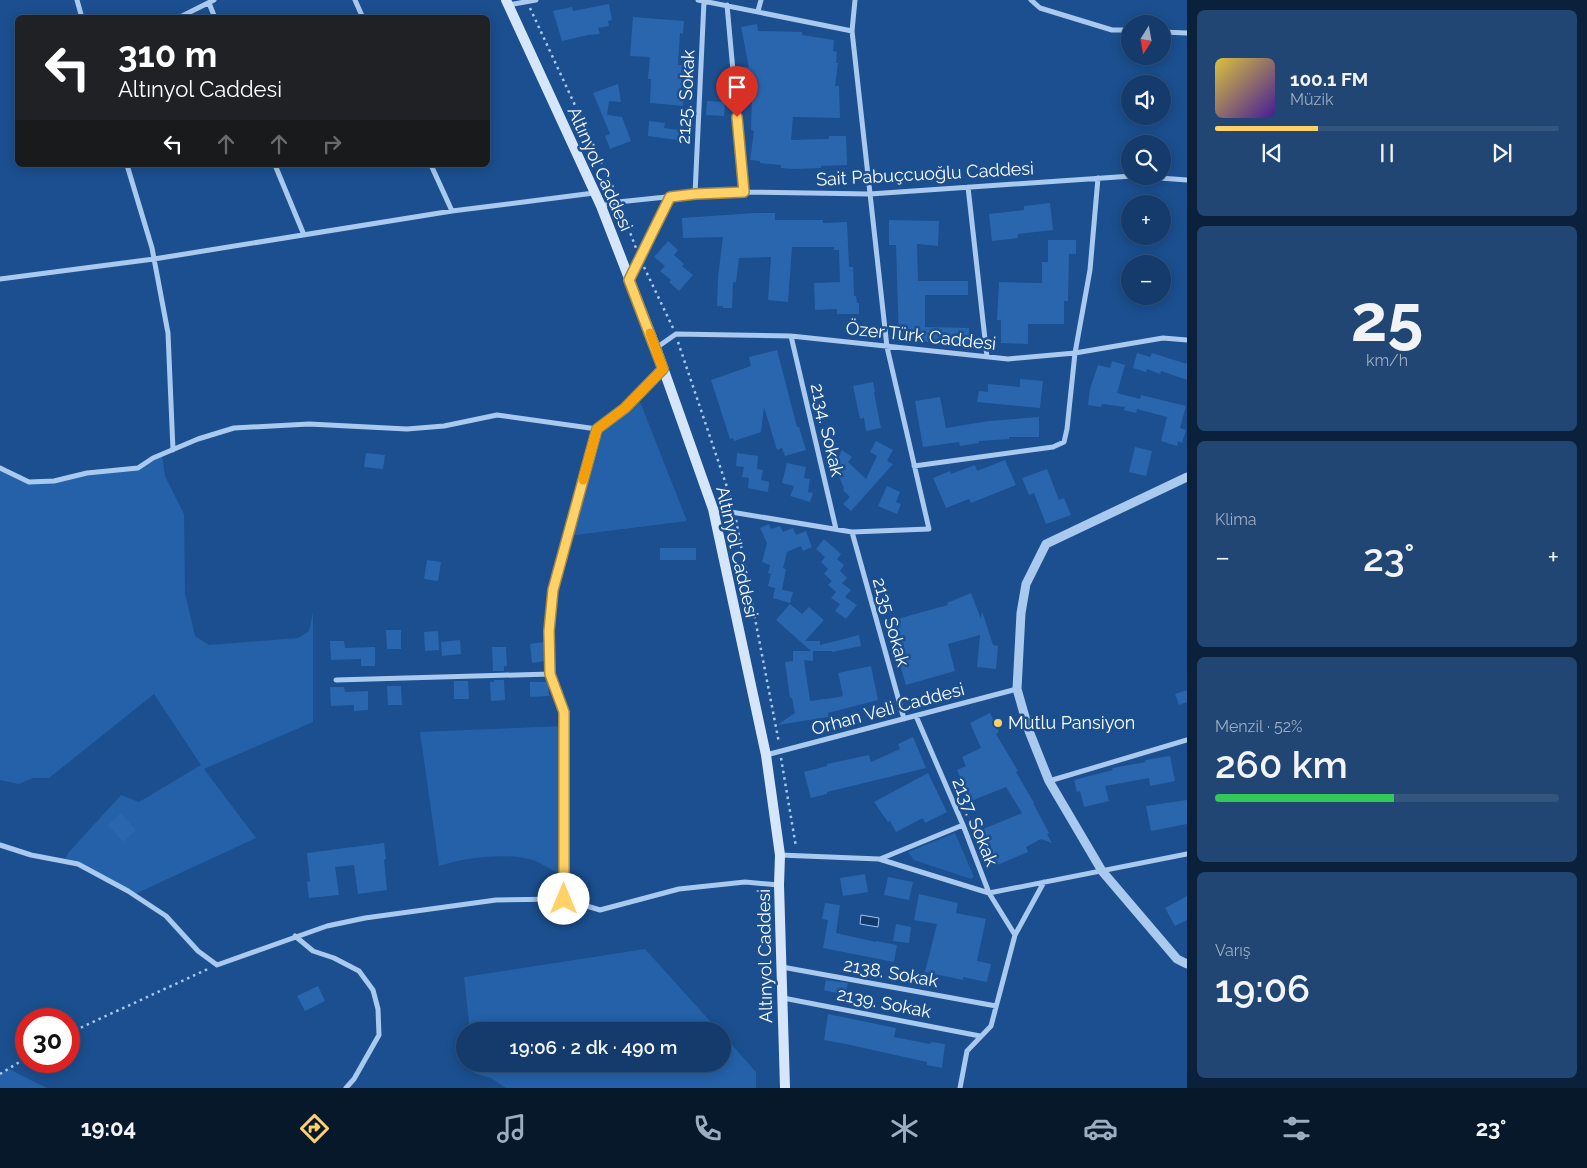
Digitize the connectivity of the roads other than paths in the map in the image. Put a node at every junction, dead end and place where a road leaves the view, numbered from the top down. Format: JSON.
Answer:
{"nodes":[{"id":1,"x":76,"y":0,"type":"edge"},
{"id":2,"x":355,"y":0,"type":"edge"},
{"id":3,"x":536,"y":0,"type":"edge"},
{"id":4,"x":698,"y":0,"type":"edge"},
{"id":5,"x":761,"y":0,"type":"edge"},
{"id":6,"x":855,"y":0,"type":"edge"},
{"id":7,"x":1031,"y":0,"type":"edge"},
{"id":8,"x":211,"y":1,"type":"edge"},
{"id":9,"x":704,"y":1,"type":"edge"},
{"id":10,"x":507,"y":2,"type":"edge"},
{"id":11,"x":727,"y":5,"type":"junction"},
{"id":12,"x":758,"y":11,"type":"junction"},
{"id":13,"x":81,"y":15,"type":"edge"},
{"id":14,"x":184,"y":15,"type":"edge"},
{"id":15,"x":214,"y":15,"type":"edge"},
{"id":16,"x":362,"y":15,"type":"edge"},
{"id":17,"x":1121,"y":30,"type":"edge"},
{"id":18,"x":852,"y":31,"type":"junction"},
{"id":19,"x":1171,"y":32,"type":"edge"},
{"id":20,"x":1187,"y":33,"type":"edge"},
{"id":21,"x":128,"y":167,"type":"edge"},
{"id":22,"x":276,"y":167,"type":"edge"},
{"id":23,"x":432,"y":167,"type":"edge"},
{"id":24,"x":1121,"y":177,"type":"edge"},
{"id":25,"x":1098,"y":178,"type":"junction"},
{"id":26,"x":1171,"y":179,"type":"edge"},
{"id":27,"x":1187,"y":180,"type":"edge"},
{"id":28,"x":968,"y":187,"type":"junction"},
{"id":29,"x":744,"y":192,"type":"junction"},
{"id":30,"x":594,"y":193,"type":"junction"},
{"id":31,"x":695,"y":194,"type":"junction"},
{"id":32,"x":870,"y":194,"type":"junction"},
{"id":33,"x":670,"y":197,"type":"junction"},
{"id":34,"x":601,"y":206,"type":"junction"},
{"id":35,"x":452,"y":212,"type":"junction"},
{"id":36,"x":304,"y":235,"type":"junction"},
{"id":37,"x":154,"y":259,"type":"junction"},
{"id":38,"x":0,"y":279,"type":"edge"},
{"id":39,"x":629,"y":280,"type":"junction"},
{"id":40,"x":791,"y":336,"type":"junction"},
{"id":41,"x":1187,"y":340,"type":"edge"},
{"id":42,"x":887,"y":347,"type":"junction"},
{"id":43,"x":656,"y":348,"type":"junction"},
{"id":44,"x":1075,"y":353,"type":"junction"},
{"id":45,"x":987,"y":357,"type":"junction"},
{"id":46,"x":663,"y":369,"type":"junction"},
{"id":47,"x":597,"y":429,"type":"junction"},
{"id":48,"x":173,"y":450,"type":"junction"},
{"id":49,"x":914,"y":466,"type":"junction"},
{"id":50,"x":0,"y":468,"type":"edge"},
{"id":51,"x":1187,"y":477,"type":"edge"},
{"id":52,"x":714,"y":510,"type":"junction"},
{"id":53,"x":836,"y":529,"type":"junction"},
{"id":54,"x":852,"y":532,"type":"junction"},
{"id":55,"x":550,"y":674,"type":"junction"},
{"id":56,"x":336,"y":680,"type":"dead end"},
{"id":57,"x":1017,"y":689,"type":"junction"},
{"id":58,"x":916,"y":716,"type":"junction"},
{"id":59,"x":904,"y":719,"type":"junction"},
{"id":60,"x":1187,"y":740,"type":"edge"},
{"id":61,"x":766,"y":755,"type":"junction"},
{"id":62,"x":1049,"y":781,"type":"junction"},
{"id":63,"x":963,"y":825,"type":"junction"},
{"id":64,"x":0,"y":845,"type":"edge"},
{"id":65,"x":1187,"y":854,"type":"edge"},
{"id":66,"x":780,"y":855,"type":"junction"},
{"id":67,"x":879,"y":859,"type":"junction"},
{"id":68,"x":1102,"y":871,"type":"junction"},
{"id":69,"x":1044,"y":882,"type":"junction"},
{"id":70,"x":779,"y":885,"type":"junction"},
{"id":71,"x":989,"y":893,"type":"junction"},
{"id":72,"x":564,"y":899,"type":"junction"},
{"id":73,"x":1015,"y":935,"type":"junction"},
{"id":74,"x":295,"y":936,"type":"junction"},
{"id":75,"x":1187,"y":964,"type":"edge"},
{"id":76,"x":782,"y":967,"type":"junction"},
{"id":77,"x":782,"y":998,"type":"junction"},
{"id":78,"x":996,"y":1006,"type":"junction"},
{"id":79,"x":980,"y":1036,"type":"junction"},
{"id":80,"x":346,"y":1088,"type":"edge"},
{"id":81,"x":785,"y":1088,"type":"edge"},
{"id":82,"x":960,"y":1088,"type":"edge"}],
"edges":[{"from":1,"to":13,"type":"street"},
{"from":2,"to":16,"type":"street"},
{"from":3,"to":10,"type":"street"},
{"from":4,"to":9,"type":"street"},
{"from":5,"to":12,"type":"street"},
{"from":6,"to":18,"type":"street"},
{"from":7,"to":17,"type":"street"},
{"from":8,"to":14,"type":"street"},
{"from":8,"to":15,"type":"street"},
{"from":9,"to":11,"type":"street"},
{"from":9,"to":31,"type":"street","name":"2125. Sokak"},
{"from":10,"to":30,"type":"main road","name":"Altınyol Caddesi"},
{"from":11,"to":12,"type":"street"},
{"from":11,"to":29,"type":"street"},
{"from":12,"to":18,"type":"street"},
{"from":18,"to":32,"type":"street"},
{"from":19,"to":20,"type":"street"},
{"from":21,"to":37,"type":"street"},
{"from":22,"to":36,"type":"street"},
{"from":23,"to":35,"type":"street"},
{"from":24,"to":25,"type":"street","name":"Sait Pabuçcuoğlu Caddesi"},
{"from":25,"to":28,"type":"street","name":"Sait Pabuçcuoğlu Caddesi"},
{"from":25,"to":44,"type":"street"},
{"from":26,"to":27,"type":"street","name":"Sait Pabuçcuoğlu Caddesi"},
{"from":28,"to":32,"type":"street","name":"Sait Pabuçcuoğlu Caddesi"},
{"from":28,"to":45,"type":"street"},
{"from":29,"to":31,"type":"street","name":"Sait Pabuçcuoğlu Caddesi"},
{"from":29,"to":32,"type":"street","name":"Sait Pabuçcuoğlu Caddesi"},
{"from":30,"to":34,"type":"main road","name":"Altınyol Caddesi"},
{"from":30,"to":35,"type":"street"},
{"from":31,"to":33,"type":"street","name":"Sait Pabuçcuoğlu Caddesi"},
{"from":32,"to":42,"type":"street"},
{"from":33,"to":34,"type":"street","name":"Sait Pabuçcuoğlu Caddesi"},
{"from":33,"to":39,"type":"street"},
{"from":34,"to":39,"type":"main road","name":"Altınyol Caddesi"},
{"from":35,"to":36,"type":"street"},
{"from":36,"to":37,"type":"street"},
{"from":37,"to":38,"type":"street"},
{"from":37,"to":48,"type":"street"},
{"from":39,"to":43,"type":"main road","name":"Altınyol Caddesi"},
{"from":40,"to":42,"type":"street","name":"Özer Türk Caddesi"},
{"from":40,"to":43,"type":"street","name":"Özer Türk Caddesi"},
{"from":40,"to":53,"type":"street","name":"2134. Sokak"},
{"from":41,"to":44,"type":"street","name":"Özer Türk Caddesi"},
{"from":42,"to":45,"type":"street","name":"Özer Türk Caddesi"},
{"from":42,"to":49,"type":"street"},
{"from":43,"to":46,"type":"main road","name":"Altınyol Caddesi"},
{"from":44,"to":45,"type":"street","name":"Özer Türk Caddesi"},
{"from":44,"to":49,"type":"street"},
{"from":46,"to":47,"type":"street"},
{"from":46,"to":52,"type":"main road","name":"Altınyol Caddesi"},
{"from":47,"to":48,"type":"street"},
{"from":47,"to":55,"type":"street"},
{"from":48,"to":50,"type":"street"},
{"from":49,"to":54,"type":"street"},
{"from":51,"to":57,"type":"street"},
{"from":52,"to":53,"type":"street"},
{"from":52,"to":61,"type":"main road","name":"Altınyol Caddesi"},
{"from":53,"to":54,"type":"street"},
{"from":54,"to":59,"type":"street","name":"2135 Sokak"},
{"from":55,"to":56,"type":"street"},
{"from":55,"to":72,"type":"street"},
{"from":57,"to":58,"type":"street","name":"Orhan Veli Caddesi"},
{"from":57,"to":62,"type":"street"},
{"from":58,"to":59,"type":"street","name":"Orhan Veli Caddesi"},
{"from":58,"to":63,"type":"street","name":"2137. Sokak"},
{"from":59,"to":61,"type":"street","name":"Orhan Veli Caddesi"},
{"from":60,"to":62,"type":"street"},
{"from":61,"to":66,"type":"main road","name":"Altınyol Caddesi"},
{"from":62,"to":68,"type":"street"},
{"from":63,"to":67,"type":"street"},
{"from":63,"to":71,"type":"street","name":"2137. Sokak"},
{"from":64,"to":74,"type":"street"},
{"from":65,"to":68,"type":"street"},
{"from":66,"to":67,"type":"street"},
{"from":66,"to":70,"type":"main road","name":"Altınyol Caddesi"},
{"from":67,"to":71,"type":"street"},
{"from":68,"to":69,"type":"street"},
{"from":68,"to":75,"type":"street"},
{"from":69,"to":71,"type":"street"},
{"from":69,"to":73,"type":"street"},
{"from":70,"to":72,"type":"street"},
{"from":70,"to":76,"type":"main road","name":"Altınyol Caddesi"},
{"from":71,"to":73,"type":"street","name":"2137. Sokak"},
{"from":72,"to":74,"type":"street"},
{"from":73,"to":78,"type":"street"},
{"from":74,"to":80,"type":"street"},
{"from":76,"to":77,"type":"main road","name":"Altınyol Caddesi"},
{"from":76,"to":78,"type":"street","name":"2138. Sokak"},
{"from":77,"to":79,"type":"street","name":"2139. Sokak"},
{"from":77,"to":81,"type":"main road","name":"Altınyol Caddesi"},
{"from":78,"to":79,"type":"street"},
{"from":79,"to":82,"type":"street"}]}
